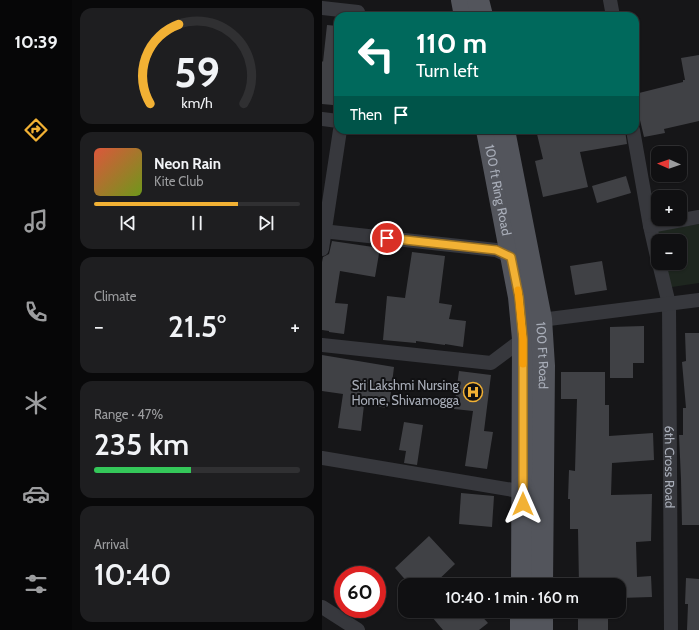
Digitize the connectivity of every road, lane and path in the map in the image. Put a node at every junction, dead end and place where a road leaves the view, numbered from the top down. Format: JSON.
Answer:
{"nodes":[{"id":1,"x":462,"y":0,"type":"edge"},
{"id":2,"x":478,"y":0,"type":"edge"},
{"id":3,"x":610,"y":0,"type":"edge"},
{"id":4,"x":322,"y":8,"type":"edge"},
{"id":5,"x":358,"y":9,"type":"edge"},
{"id":6,"x":464,"y":12,"type":"edge"},
{"id":7,"x":481,"y":12,"type":"edge"},
{"id":8,"x":612,"y":12,"type":"edge"},
{"id":9,"x":322,"y":119,"type":"edge"},
{"id":10,"x":334,"y":120,"type":"edge"},
{"id":11,"x":339,"y":134,"type":"edge"},
{"id":12,"x":488,"y":134,"type":"edge"},
{"id":13,"x":505,"y":134,"type":"edge"},
{"id":14,"x":634,"y":134,"type":"edge"},
{"id":15,"x":699,"y":217,"type":"edge"},
{"id":16,"x":650,"y":226,"type":"junction"},
{"id":17,"x":323,"y":232,"type":"edge"},
{"id":18,"x":652,"y":234,"type":"edge"},
{"id":19,"x":322,"y":249,"type":"edge"},
{"id":20,"x":511,"y":257,"type":"junction"},
{"id":21,"x":660,"y":270,"type":"edge"},
{"id":22,"x":699,"y":300,"type":"edge"},
{"id":23,"x":668,"y":304,"type":"junction"},
{"id":24,"x":532,"y":329,"type":"junction"},
{"id":25,"x":322,"y":345,"type":"edge"},
{"id":26,"x":322,"y":458,"type":"edge"},
{"id":27,"x":523,"y":493,"type":"junction"},
{"id":28,"x":522,"y":578,"type":"edge"},
{"id":29,"x":542,"y":578,"type":"edge"},
{"id":30,"x":322,"y":607,"type":"edge"},
{"id":31,"x":521,"y":618,"type":"edge"},
{"id":32,"x":542,"y":618,"type":"edge"},
{"id":33,"x":358,"y":630,"type":"edge"},
{"id":34,"x":521,"y":630,"type":"edge"},
{"id":35,"x":542,"y":630,"type":"edge"},
{"id":36,"x":671,"y":630,"type":"edge"}],
"edges":[{"from":1,"to":6,"type":"main road"},
{"from":2,"to":7,"type":"main road"},
{"from":3,"to":8,"type":"street"},
{"from":4,"to":5,"type":"street"},
{"from":9,"to":10,"type":"street"},
{"from":11,"to":17,"type":"street"},
{"from":12,"to":20,"type":"main road","name":"100 ft Ring Road"},
{"from":13,"to":24,"type":"main road","name":"100 Ft Road"},
{"from":14,"to":16,"type":"street","name":"6th Cross Road"},
{"from":15,"to":16,"type":"street"},
{"from":16,"to":18,"type":"street","name":"6th Cross Road"},
{"from":17,"to":19,"type":"street"},
{"from":17,"to":20,"type":"street"},
{"from":20,"to":24,"type":"main road","name":"100 ft Ring Road"},
{"from":21,"to":23,"type":"street","name":"6th Cross Road"},
{"from":22,"to":23,"type":"street"},
{"from":23,"to":24,"type":"street"},
{"from":23,"to":36,"type":"street","name":"6th Cross Road"},
{"from":24,"to":25,"type":"street"},
{"from":24,"to":27,"type":"main road","name":"100 ft Ring Road"},
{"from":24,"to":29,"type":"main road","name":"100 Ft Road"},
{"from":26,"to":27,"type":"street"},
{"from":27,"to":28,"type":"main road","name":"100 ft Ring Road"},
{"from":30,"to":33,"type":"street"},
{"from":31,"to":34,"type":"main road"},
{"from":32,"to":35,"type":"main road"}]}
